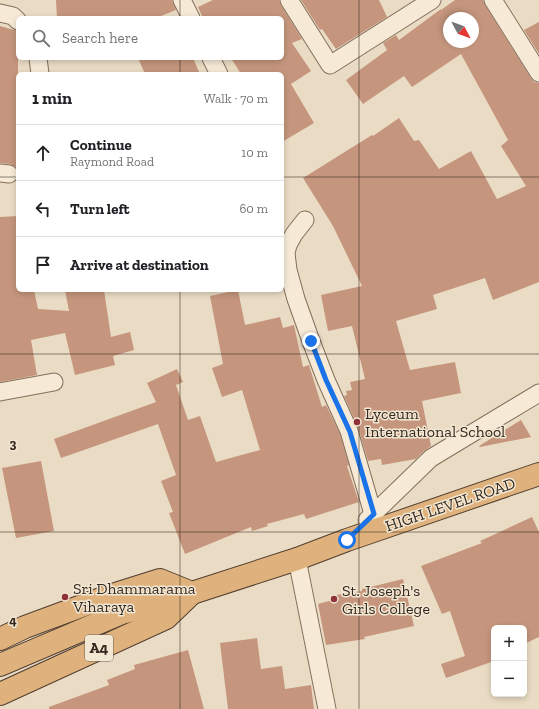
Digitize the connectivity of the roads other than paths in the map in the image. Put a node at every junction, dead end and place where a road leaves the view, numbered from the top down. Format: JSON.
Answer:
{"nodes":[{"id":1,"x":182,"y":0,"type":"edge"},
{"id":2,"x":289,"y":0,"type":"edge"},
{"id":3,"x":432,"y":0,"type":"edge"},
{"id":4,"x":493,"y":0,"type":"edge"},
{"id":5,"x":0,"y":13,"type":"edge"},
{"id":6,"x":190,"y":16,"type":"edge"},
{"id":7,"x":16,"y":19,"type":"edge"},
{"id":8,"x":38,"y":60,"type":"edge"},
{"id":9,"x":212,"y":60,"type":"edge"},
{"id":10,"x":40,"y":72,"type":"edge"},
{"id":11,"x":218,"y":72,"type":"edge"},
{"id":12,"x":539,"y":73,"type":"edge"},
{"id":13,"x":305,"y":220,"type":"dead end"},
{"id":14,"x":54,"y":382,"type":"dead end"},
{"id":15,"x":0,"y":392,"type":"edge"},
{"id":16,"x":539,"y":393,"type":"edge"},
{"id":17,"x":539,"y":474,"type":"edge"},
{"id":18,"x":374,"y":514,"type":"junction"},
{"id":19,"x":347,"y":540,"type":"junction"},
{"id":20,"x":297,"y":559,"type":"junction"},
{"id":21,"x":192,"y":593,"type":"junction"},
{"id":22,"x":0,"y":639,"type":"edge"},
{"id":23,"x":0,"y":665,"type":"edge"},
{"id":24,"x":0,"y":694,"type":"edge"},
{"id":25,"x":327,"y":709,"type":"edge"}],
"edges":[{"from":1,"to":6,"type":"street"},
{"from":2,"to":3,"type":"street"},
{"from":4,"to":12,"type":"street"},
{"from":5,"to":7,"type":"street"},
{"from":8,"to":10,"type":"street"},
{"from":9,"to":11,"type":"street"},
{"from":13,"to":18,"type":"street"},
{"from":14,"to":15,"type":"street"},
{"from":16,"to":18,"type":"street"},
{"from":17,"to":19,"type":"highway","name":"HIGH LEVEL ROAD","number":"A4"},
{"from":18,"to":19,"type":"street"},
{"from":19,"to":20,"type":"highway","name":"HIGH LEVEL ROAD","number":"A4"},
{"from":20,"to":21,"type":"highway","name":"HIGH LEVEL ROAD","number":"A4"},
{"from":20,"to":25,"type":"street"},
{"from":21,"to":22,"type":"highway"},
{"from":21,"to":23,"type":"highway","name":"HIGH LEVEL ROAD","number":"A4"},
{"from":21,"to":24,"type":"highway","number":"A4"}]}
